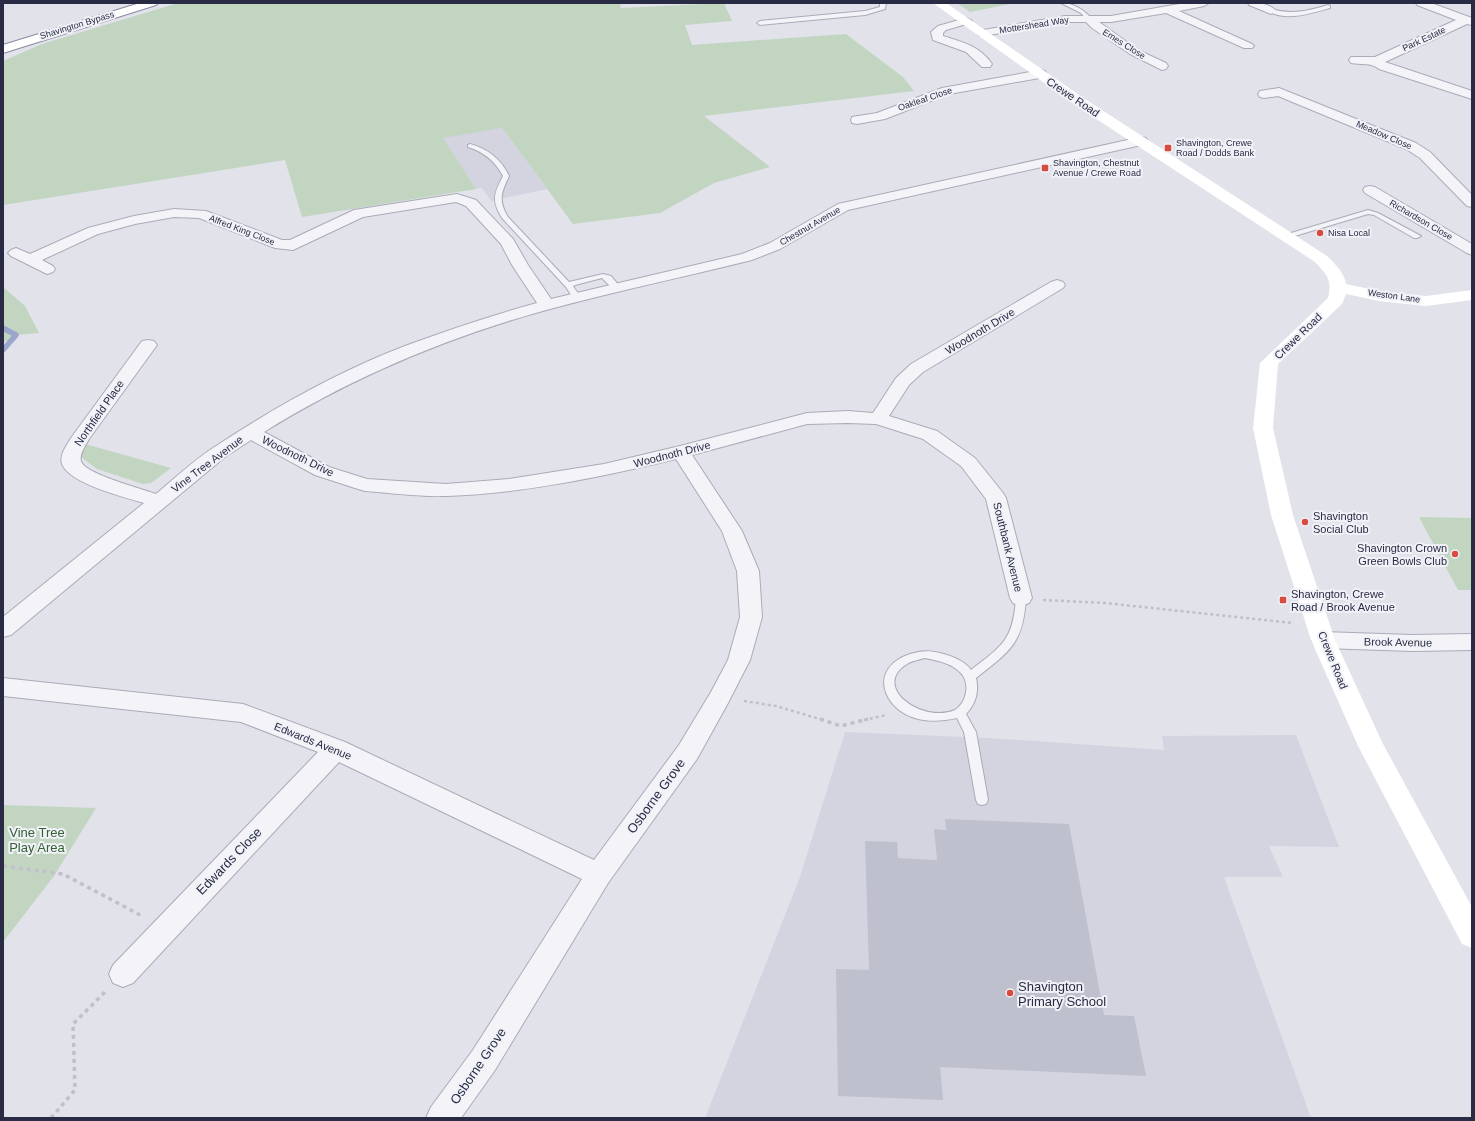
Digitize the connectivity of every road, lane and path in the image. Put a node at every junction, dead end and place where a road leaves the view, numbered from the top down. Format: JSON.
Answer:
{"nodes":[{"id":1,"x":118,"y":3,"type":"edge"},
{"id":2,"x":152,"y":3,"type":"edge"},
{"id":3,"x":883,"y":3,"type":"edge"},
{"id":4,"x":939,"y":3,"type":"edge"},
{"id":5,"x":1064,"y":3,"type":"edge"},
{"id":6,"x":1204,"y":3,"type":"edge"},
{"id":7,"x":1253,"y":3,"type":"edge"},
{"id":8,"x":1421,"y":3,"type":"edge"},
{"id":9,"x":1174,"y":6,"type":"edge"},
{"id":10,"x":1328,"y":7,"type":"dead end"},
{"id":11,"x":1271,"y":11,"type":"joint"},
{"id":12,"x":1088,"y":19,"type":"junction"},
{"id":13,"x":966,"y":21,"type":"junction"},
{"id":14,"x":1469,"y":21,"type":"edge"},
{"id":15,"x":760,"y":23,"type":"dead end"},
{"id":16,"x":983,"y":33,"type":"junction"},
{"id":17,"x":3,"y":39,"type":"edge"},
{"id":18,"x":1261,"y":44,"type":"dead end"},
{"id":19,"x":1248,"y":46,"type":"junction"},
{"id":20,"x":3,"y":49,"type":"edge"},
{"id":21,"x":1233,"y":50,"type":"dead end"},
{"id":22,"x":1355,"y":60,"type":"dead end"},
{"id":23,"x":1377,"y":61,"type":"junction"},
{"id":24,"x":986,"y":64,"type":"dead end"},
{"id":25,"x":1147,"y":70,"type":"dead end"},
{"id":26,"x":1041,"y":74,"type":"junction"},
{"id":27,"x":1264,"y":94,"type":"dead end"},
{"id":28,"x":1472,"y":95,"type":"edge"},
{"id":29,"x":857,"y":120,"type":"dead end"},
{"id":30,"x":1141,"y":141,"type":"junction"},
{"id":31,"x":470,"y":146,"type":"dead end"},
{"id":32,"x":1370,"y":190,"type":"dead end"},
{"id":33,"x":1472,"y":203,"type":"edge"},
{"id":34,"x":1285,"y":236,"type":"junction"},
{"id":35,"x":1417,"y":236,"type":"dead end"},
{"id":36,"x":1472,"y":250,"type":"edge"},
{"id":37,"x":47,"y":270,"type":"dead end"},
{"id":38,"x":1057,"y":285,"type":"dead end"},
{"id":39,"x":1339,"y":287,"type":"junction"},
{"id":40,"x":573,"y":292,"type":"junction"},
{"id":41,"x":1472,"y":295,"type":"edge"},
{"id":42,"x":547,"y":305,"type":"junction"},
{"id":43,"x":505,"y":317,"type":"joint"},
{"id":44,"x":148,"y":345,"type":"dead end"},
{"id":45,"x":878,"y":419,"type":"junction"},
{"id":46,"x":250,"y":432,"type":"junction"},
{"id":47,"x":681,"y":452,"type":"junction"},
{"id":48,"x":158,"y":501,"type":"junction"},
{"id":49,"x":1021,"y":598,"type":"junction"},
{"id":50,"x":3,"y":629,"type":"edge"},
{"id":51,"x":1322,"y":633,"type":"junction"},
{"id":52,"x":1472,"y":642,"type":"edge"},
{"id":53,"x":970,"y":677,"type":"junction"},
{"id":54,"x":3,"y":687,"type":"edge"},
{"id":55,"x":720,"y":697,"type":"junction"},
{"id":56,"x":906,"y":709,"type":"junction"},
{"id":57,"x":959,"y":712,"type":"junction"},
{"id":58,"x":336,"y":749,"type":"junction"},
{"id":59,"x":982,"y":800,"type":"dead end"},
{"id":60,"x":3,"y":866,"type":"edge"},
{"id":61,"x":599,"y":875,"type":"junction"},
{"id":62,"x":166,"y":928,"type":"junction"},
{"id":63,"x":1472,"y":935,"type":"edge"},
{"id":64,"x":123,"y":974,"type":"joint"},
{"id":65,"x":51,"y":1118,"type":"edge"},
{"id":66,"x":442,"y":1118,"type":"edge"}],
"edges":[{"from":1,"to":17,"type":"main road","name":"Shavington Bypass"},
{"from":2,"to":20,"type":"main road","name":"Shavington Bypass"},
{"from":3,"to":15,"type":"lane"},
{"from":4,"to":13,"type":"main road","name":"Crewe Road"},
{"from":5,"to":12,"type":"lane"},
{"from":6,"to":9,"type":"street","name":"Mottershead Way"},
{"from":7,"to":11,"type":"street"},
{"from":8,"to":14,"type":"street"},
{"from":9,"to":12,"type":"street","name":"Mottershead Way"},
{"from":9,"to":19,"type":"street"},
{"from":10,"to":11,"type":"lane"},
{"from":12,"to":16,"type":"street","name":"Mottershead Way"},
{"from":12,"to":25,"type":"street","name":"Emes Close"},
{"from":13,"to":16,"type":"main road","name":"Crewe Road"},
{"from":13,"to":24,"type":"street"},
{"from":14,"to":23,"type":"street","name":"Park Estate"},
{"from":16,"to":26,"type":"main road","name":"Crewe Road"},
{"from":18,"to":19,"type":"street"},
{"from":19,"to":21,"type":"street"},
{"from":22,"to":23,"type":"street","name":"Park Estate"},
{"from":23,"to":28,"type":"street","name":"Park Estate"},
{"from":26,"to":29,"type":"street","name":"Oakleaf Close"},
{"from":26,"to":30,"type":"main road","name":"Crewe Road"},
{"from":27,"to":33,"type":"street","name":"Meadow Close"},
{"from":30,"to":34,"type":"main road","name":"Crewe Road"},
{"from":30,"to":40,"type":"street","name":"Chestnut Avenue"},
{"from":31,"to":40,"type":"lane"},
{"from":32,"to":36,"type":"street","name":"Richardson Close"},
{"from":34,"to":35,"type":"lane"},
{"from":34,"to":39,"type":"main road","name":"Crewe Road"},
{"from":37,"to":42,"type":"street","name":"Alfred King Close"},
{"from":38,"to":45,"type":"street","name":"Woodnoth Drive"},
{"from":39,"to":41,"type":"main road","name":"Weston Lane"},
{"from":39,"to":51,"type":"main road","name":"Crewe Road"},
{"from":40,"to":42,"type":"street","name":"Chestnut Avenue"},
{"from":42,"to":43,"type":"street","name":"Chestnut Avenue"},
{"from":43,"to":46,"type":"street","name":"Vine Tree Avenue"},
{"from":44,"to":48,"type":"street","name":"Northfield Place"},
{"from":45,"to":47,"type":"street","name":"Woodnoth Drive"},
{"from":45,"to":49,"type":"street","name":"Southbank Avenue"},
{"from":46,"to":47,"type":"street","name":"Woodnoth Drive"},
{"from":46,"to":48,"type":"street","name":"Vine Tree Avenue"},
{"from":47,"to":55,"type":"street","name":"Osborne Grove"},
{"from":48,"to":50,"type":"street","name":"Vine Tree Avenue"},
{"from":49,"to":51,"type":"path"},
{"from":49,"to":53,"type":"lane"},
{"from":51,"to":52,"type":"street","name":"Brook Avenue"},
{"from":51,"to":63,"type":"main road","name":"Crewe Road"},
{"from":53,"to":56,"type":"lane"},
{"from":53,"to":57,"type":"lane"},
{"from":54,"to":58,"type":"street","name":"Edwards Avenue"},
{"from":55,"to":56,"type":"path"},
{"from":55,"to":61,"type":"street","name":"Osborne Grove"},
{"from":56,"to":57,"type":"lane"},
{"from":57,"to":59,"type":"lane"},
{"from":58,"to":61,"type":"street","name":"Edwards Avenue"},
{"from":58,"to":62,"type":"street","name":"Edwards Close"},
{"from":60,"to":62,"type":"path"},
{"from":61,"to":66,"type":"street","name":"Osborne Grove"},
{"from":62,"to":64,"type":"street","name":"Edwards Close"},
{"from":64,"to":65,"type":"path"}]}
